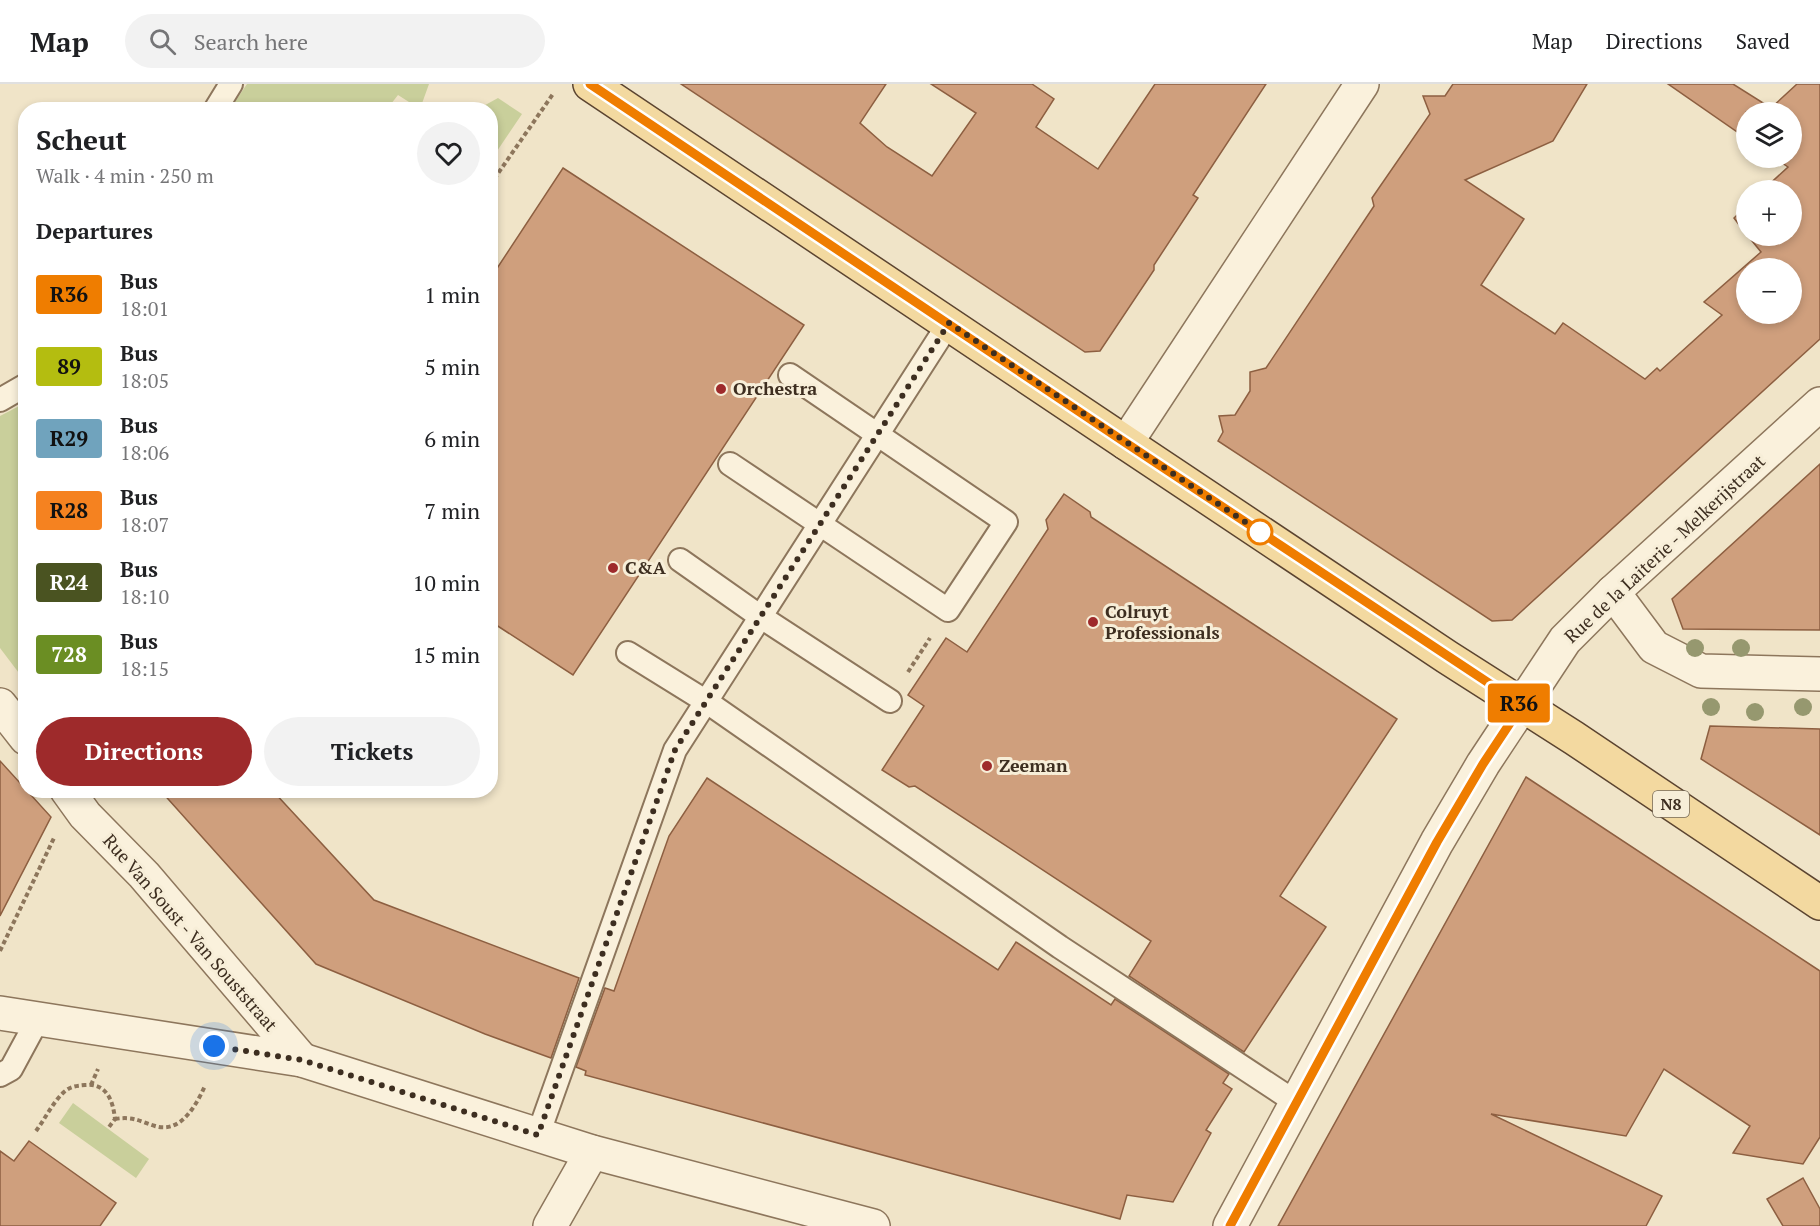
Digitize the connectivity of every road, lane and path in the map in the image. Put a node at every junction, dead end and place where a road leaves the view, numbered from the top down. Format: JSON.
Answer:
{"nodes":[{"id":1,"x":231,"y":84,"type":"edge"},
{"id":2,"x":590,"y":84,"type":"edge"},
{"id":3,"x":1362,"y":84,"type":"edge"},
{"id":4,"x":554,"y":92,"type":"dead end"},
{"id":5,"x":220,"y":102,"type":"edge"},
{"id":6,"x":498,"y":173,"type":"edge"},
{"id":7,"x":949,"y":323,"type":"junction"},
{"id":8,"x":790,"y":375,"type":"dead end"},
{"id":9,"x":18,"y":390,"type":"edge"},
{"id":10,"x":0,"y":400,"type":"edge"},
{"id":11,"x":1820,"y":404,"type":"edge"},
{"id":12,"x":877,"y":434,"type":"junction"},
{"id":13,"x":1126,"y":443,"type":"junction"},
{"id":14,"x":730,"y":464,"type":"dead end"},
{"id":15,"x":819,"y":525,"type":"junction"},
{"id":16,"x":680,"y":560,"type":"dead end"},
{"id":17,"x":1613,"y":592,"type":"junction"},
{"id":18,"x":948,"y":610,"type":"junction"},
{"id":19,"x":761,"y":617,"type":"junction"},
{"id":20,"x":628,"y":653,"type":"dead end"},
{"id":21,"x":1820,"y":674,"type":"edge"},
{"id":22,"x":890,"y":701,"type":"joint"},
{"id":23,"x":707,"y":702,"type":"junction"},
{"id":24,"x":0,"y":705,"type":"edge"},
{"id":25,"x":1522,"y":705,"type":"junction"},
{"id":26,"x":18,"y":728,"type":"edge"},
{"id":27,"x":68,"y":798,"type":"edge"},
{"id":28,"x":73,"y":798,"type":"edge"},
{"id":29,"x":1820,"y":903,"type":"edge"},
{"id":30,"x":0,"y":951,"type":"edge"},
{"id":31,"x":0,"y":1013,"type":"edge"},
{"id":32,"x":38,"y":1019,"type":"junction"},
{"id":33,"x":302,"y":1060,"type":"junction"},
{"id":34,"x":101,"y":1064,"type":"dead end"},
{"id":35,"x":0,"y":1075,"type":"edge"},
{"id":36,"x":91,"y":1085,"type":"junction"},
{"id":37,"x":205,"y":1086,"type":"dead end"},
{"id":38,"x":1298,"y":1103,"type":"junction"},
{"id":39,"x":115,"y":1119,"type":"junction"},
{"id":40,"x":109,"y":1127,"type":"dead end"},
{"id":41,"x":36,"y":1131,"type":"dead end"},
{"id":42,"x":538,"y":1135,"type":"junction"},
{"id":43,"x":592,"y":1152,"type":"junction"},
{"id":44,"x":549,"y":1226,"type":"edge"},
{"id":45,"x":873,"y":1226,"type":"edge"},
{"id":46,"x":1230,"y":1226,"type":"edge"}],
"edges":[{"from":1,"to":5,"type":"lane"},
{"from":2,"to":7,"type":"main road","number":"N8"},
{"from":3,"to":13,"type":"street"},
{"from":4,"to":6,"type":"path"},
{"from":7,"to":12,"type":"lane"},
{"from":7,"to":13,"type":"main road","number":"N8"},
{"from":8,"to":12,"type":"lane"},
{"from":9,"to":10,"type":"lane"},
{"from":11,"to":17,"type":"street","name":"Rue de la Laiterie - Melkerijstraat"},
{"from":12,"to":15,"type":"lane"},
{"from":12,"to":18,"type":"lane"},
{"from":13,"to":25,"type":"main road","number":"N8"},
{"from":14,"to":15,"type":"lane"},
{"from":15,"to":18,"type":"lane"},
{"from":15,"to":19,"type":"lane"},
{"from":16,"to":19,"type":"lane"},
{"from":17,"to":21,"type":"street"},
{"from":17,"to":25,"type":"street","name":"Rue de la Laiterie - Melkerijstraat"},
{"from":18,"to":22,"type":"path"},
{"from":19,"to":22,"type":"lane"},
{"from":19,"to":23,"type":"lane"},
{"from":20,"to":23,"type":"lane"},
{"from":23,"to":38,"type":"lane"},
{"from":23,"to":42,"type":"lane"},
{"from":24,"to":26,"type":"street"},
{"from":25,"to":29,"type":"main road","number":"N8"},
{"from":25,"to":38,"type":"street","name":"Rue de la Laiterie - Melkerijstraat"},
{"from":27,"to":30,"type":"path"},
{"from":28,"to":33,"type":"street","name":"Rue Van Soust - Van Souststraat"},
{"from":31,"to":32,"type":"street"},
{"from":32,"to":33,"type":"street"},
{"from":32,"to":35,"type":"lane"},
{"from":33,"to":42,"type":"street"},
{"from":34,"to":36,"type":"path"},
{"from":36,"to":39,"type":"path"},
{"from":36,"to":41,"type":"path"},
{"from":37,"to":39,"type":"path"},
{"from":38,"to":46,"type":"street","name":"Rue de la Laiterie - Melkerijstraat"},
{"from":39,"to":40,"type":"path"},
{"from":42,"to":43,"type":"street"},
{"from":43,"to":44,"type":"street"},
{"from":43,"to":45,"type":"street"}]}
